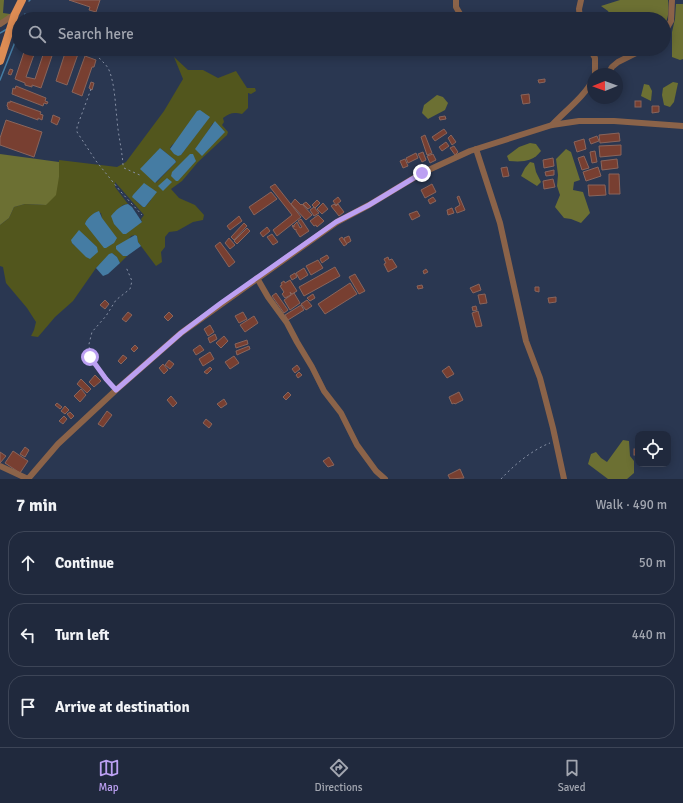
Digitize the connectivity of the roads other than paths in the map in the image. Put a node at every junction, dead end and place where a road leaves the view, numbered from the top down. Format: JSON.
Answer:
{"nodes":[{"id":1,"x":22,"y":0,"type":"edge"},
{"id":2,"x":456,"y":0,"type":"edge"},
{"id":3,"x":581,"y":0,"type":"edge"},
{"id":4,"x":672,"y":0,"type":"edge"},
{"id":5,"x":16,"y":12,"type":"edge"},
{"id":6,"x":459,"y":12,"type":"edge"},
{"id":7,"x":579,"y":12,"type":"edge"},
{"id":8,"x":12,"y":16,"type":"edge"},
{"id":9,"x":671,"y":21,"type":"edge"},
{"id":10,"x":12,"y":23,"type":"edge"},
{"id":11,"x":0,"y":24,"type":"edge"},
{"id":12,"x":595,"y":56,"type":"edge"},
{"id":13,"x":630,"y":56,"type":"edge"},
{"id":14,"x":0,"y":61,"type":"edge"},
{"id":15,"x":595,"y":68,"type":"edge"},
{"id":16,"x":611,"y":68,"type":"edge"},
{"id":17,"x":587,"y":86,"type":"edge"},
{"id":18,"x":552,"y":125,"type":"junction"},
{"id":19,"x":683,"y":126,"type":"edge"},
{"id":20,"x":476,"y":149,"type":"junction"},
{"id":21,"x":257,"y":278,"type":"junction"},
{"id":22,"x":0,"y":466,"type":"edge"},
{"id":23,"x":28,"y":479,"type":"edge"},
{"id":24,"x":385,"y":479,"type":"edge"},
{"id":25,"x":564,"y":479,"type":"edge"}],
"edges":[{"from":1,"to":5,"type":"main road"},
{"from":2,"to":6,"type":"street"},
{"from":3,"to":7,"type":"street"},
{"from":4,"to":9,"type":"street"},
{"from":8,"to":11,"type":"street"},
{"from":10,"to":14,"type":"main road"},
{"from":12,"to":15,"type":"street"},
{"from":13,"to":16,"type":"street"},
{"from":17,"to":18,"type":"street"},
{"from":18,"to":19,"type":"street"},
{"from":18,"to":20,"type":"street"},
{"from":20,"to":21,"type":"street"},
{"from":20,"to":25,"type":"street"},
{"from":21,"to":23,"type":"street"},
{"from":21,"to":24,"type":"street"},
{"from":22,"to":23,"type":"street"}]}
